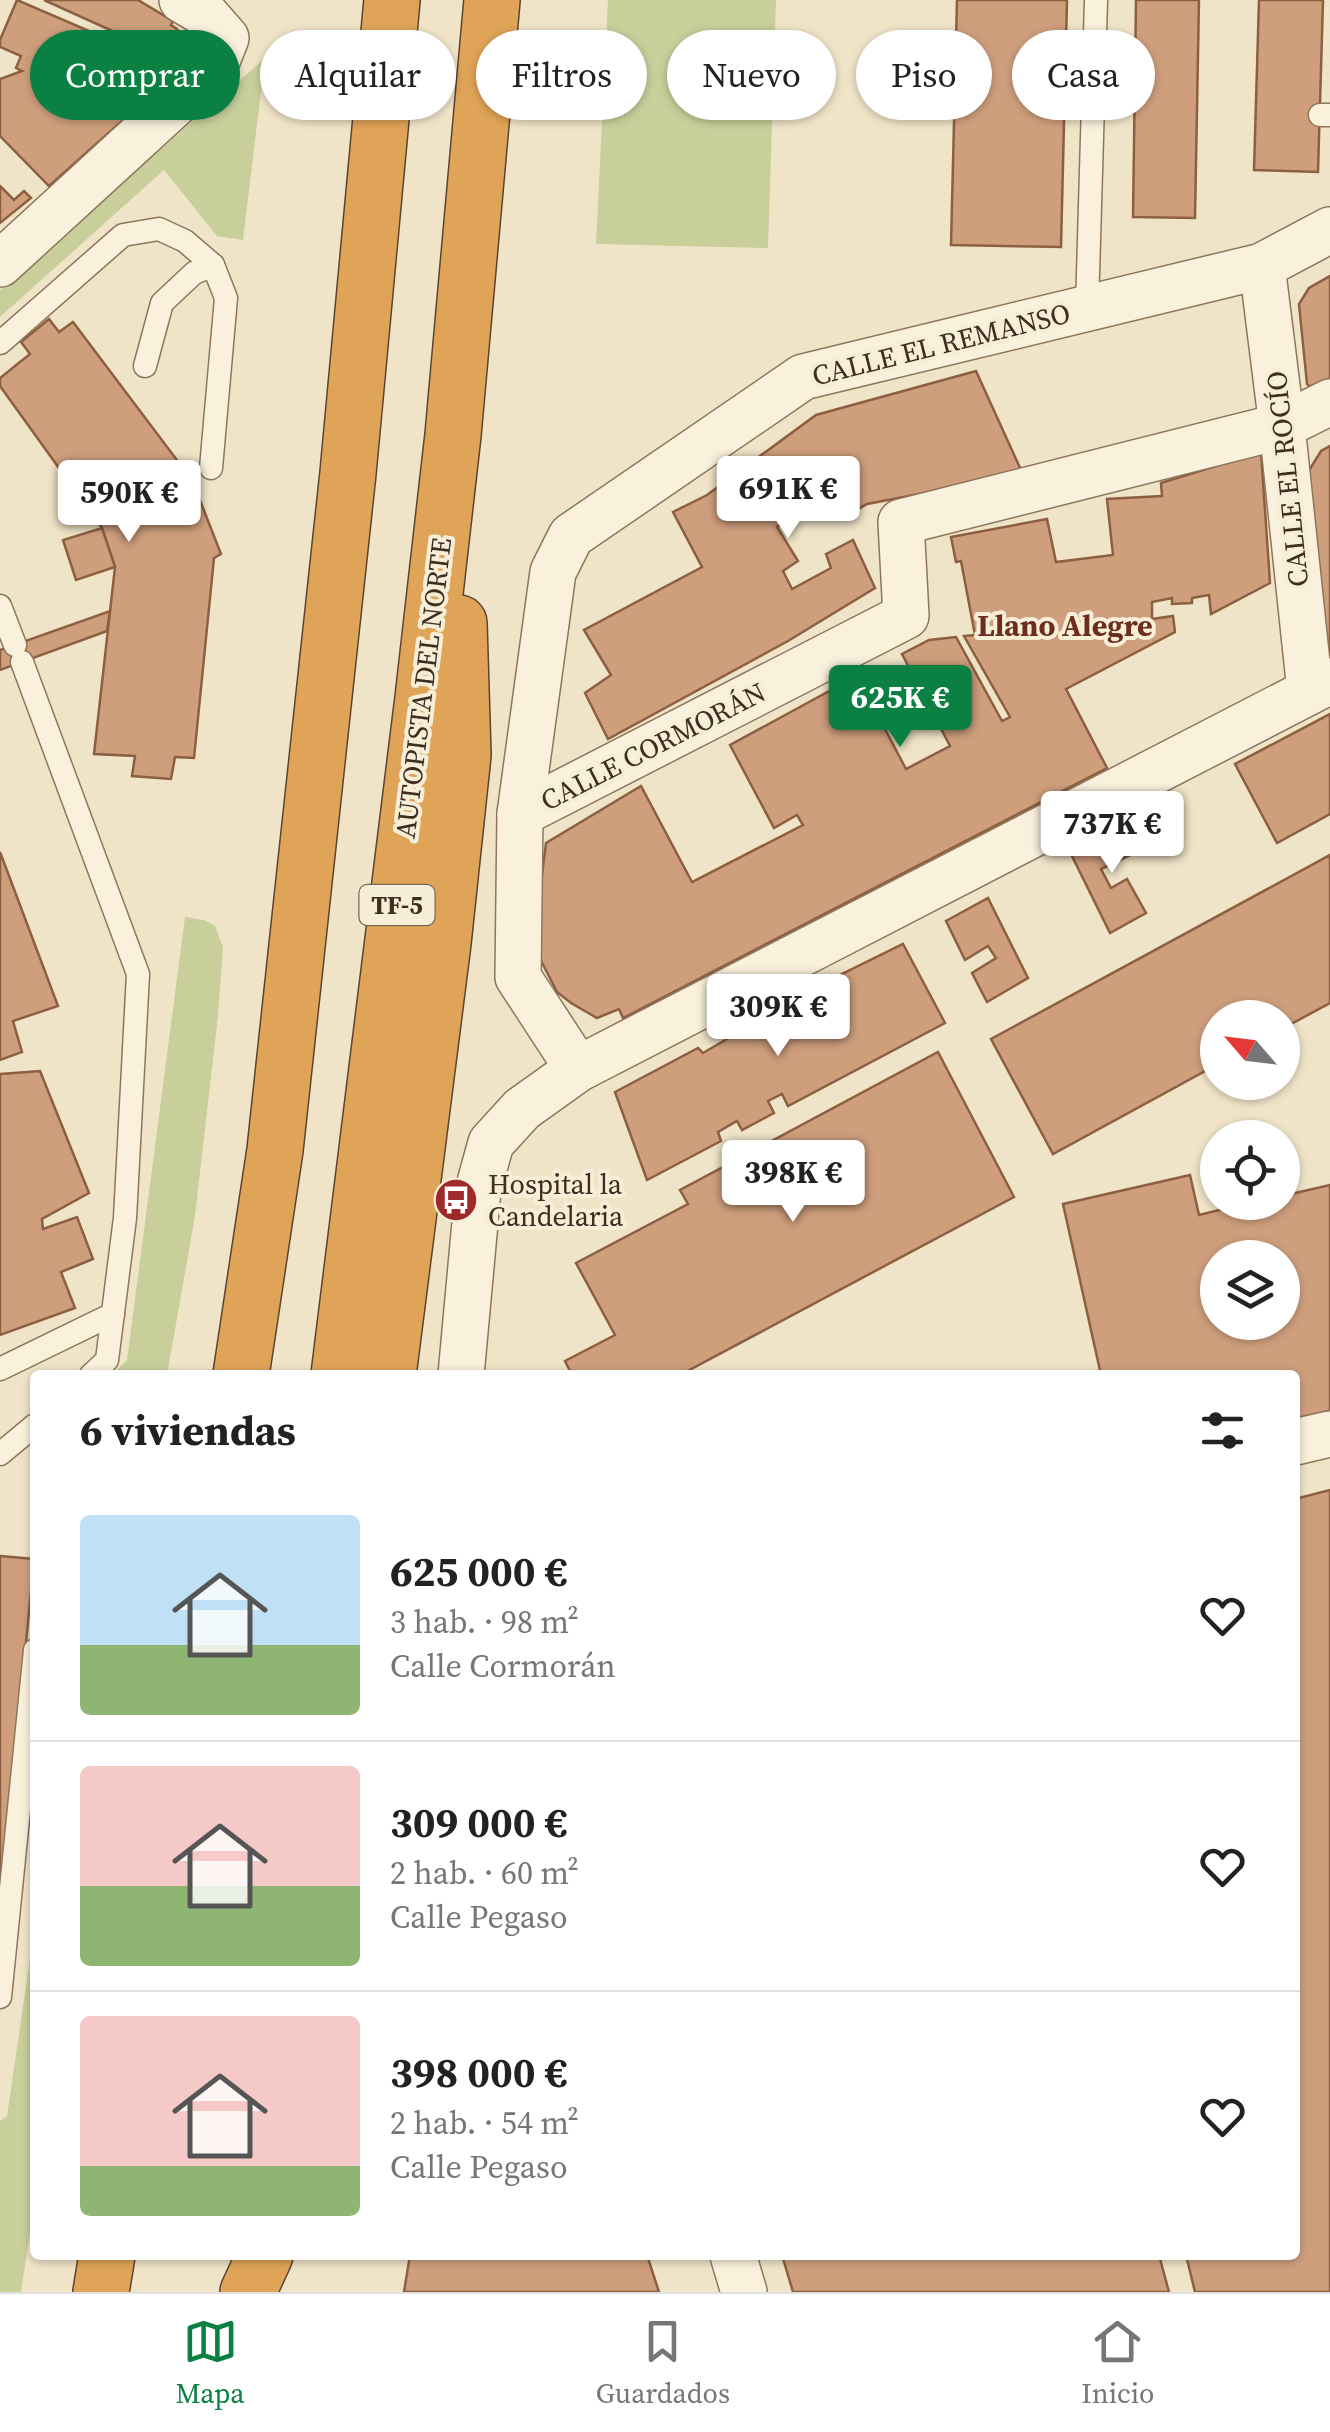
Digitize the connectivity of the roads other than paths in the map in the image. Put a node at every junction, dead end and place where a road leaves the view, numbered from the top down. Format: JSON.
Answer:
{"nodes":[{"id":1,"x":182,"y":0,"type":"edge"},
{"id":2,"x":392,"y":0,"type":"edge"},
{"id":3,"x":492,"y":0,"type":"edge"},
{"id":4,"x":1096,"y":0,"type":"edge"},
{"id":5,"x":1330,"y":230,"type":"edge"},
{"id":6,"x":0,"y":264,"type":"edge"},
{"id":7,"x":213,"y":265,"type":"junction"},
{"id":8,"x":1262,"y":266,"type":"junction"},
{"id":9,"x":1088,"y":308,"type":"junction"},
{"id":10,"x":0,"y":344,"type":"edge"},
{"id":11,"x":145,"y":366,"type":"dead end"},
{"id":12,"x":1330,"y":402,"type":"edge"},
{"id":13,"x":1282,"y":426,"type":"junction"},
{"id":14,"x":453,"y":435,"type":"junction"},
{"id":15,"x":211,"y":468,"type":"dead end"},
{"id":16,"x":0,"y":606,"type":"edge"},
{"id":17,"x":1320,"y":686,"type":"edge"},
{"id":18,"x":520,"y":814,"type":"junction"},
{"id":19,"x":430,"y":1050,"type":"junction"},
{"id":20,"x":578,"y":1069,"type":"junction"},
{"id":21,"x":113,"y":1314,"type":"junction"},
{"id":22,"x":0,"y":1369,"type":"edge"},
{"id":23,"x":96,"y":1370,"type":"edge"},
{"id":24,"x":242,"y":1370,"type":"edge"},
{"id":25,"x":339,"y":1370,"type":"edge"},
{"id":26,"x":389,"y":1370,"type":"edge"},
{"id":27,"x":405,"y":1370,"type":"edge"},
{"id":28,"x":462,"y":1370,"type":"edge"},
{"id":29,"x":30,"y":1428,"type":"edge"},
{"id":30,"x":1330,"y":1434,"type":"edge"},
{"id":31,"x":1300,"y":1441,"type":"edge"},
{"id":32,"x":0,"y":1454,"type":"edge"},
{"id":33,"x":30,"y":1700,"type":"edge"},
{"id":34,"x":0,"y":1997,"type":"edge"},
{"id":35,"x":106,"y":2260,"type":"edge"},
{"id":36,"x":223,"y":2260,"type":"edge"},
{"id":37,"x":264,"y":2260,"type":"edge"},
{"id":38,"x":734,"y":2260,"type":"edge"},
{"id":39,"x":102,"y":2292,"type":"edge"},
{"id":40,"x":219,"y":2292,"type":"edge"},
{"id":41,"x":248,"y":2292,"type":"edge"},
{"id":42,"x":744,"y":2292,"type":"edge"}],
"edges":[{"from":1,"to":6,"type":"street"},
{"from":2,"to":24,"type":"highway"},
{"from":3,"to":14,"type":"highway","name":"AUTOPISTA DEL NORTE","number":"TF-5"},
{"from":4,"to":9,"type":"lane"},
{"from":5,"to":8,"type":"street","name":"CALLE EL REMANSO"},
{"from":7,"to":10,"type":"lane"},
{"from":7,"to":11,"type":"lane"},
{"from":7,"to":15,"type":"lane"},
{"from":8,"to":9,"type":"street","name":"CALLE EL REMANSO"},
{"from":8,"to":13,"type":"street","name":"CALLE EL ROCÍO"},
{"from":9,"to":18,"type":"street","name":"CALLE EL REMANSO"},
{"from":12,"to":13,"type":"street"},
{"from":13,"to":17,"type":"street","name":"CALLE EL ROCÍO"},
{"from":13,"to":18,"type":"street","name":"CALLE CORMORÁN"},
{"from":14,"to":19,"type":"highway"},
{"from":14,"to":25,"type":"highway","name":"AUTOPISTA DEL NORTE","number":"TF-5"},
{"from":16,"to":21,"type":"lane"},
{"from":17,"to":20,"type":"street"},
{"from":18,"to":20,"type":"street","name":"CALLE CORMORÁN"},
{"from":19,"to":26,"type":"highway"},
{"from":19,"to":27,"type":"lane"},
{"from":20,"to":28,"type":"street"},
{"from":21,"to":22,"type":"lane"},
{"from":21,"to":23,"type":"lane"},
{"from":29,"to":32,"type":"lane"},
{"from":30,"to":31,"type":"street"},
{"from":33,"to":34,"type":"lane"},
{"from":35,"to":39,"type":"highway"},
{"from":36,"to":40,"type":"highway"},
{"from":37,"to":41,"type":"highway"},
{"from":38,"to":42,"type":"street"}]}
